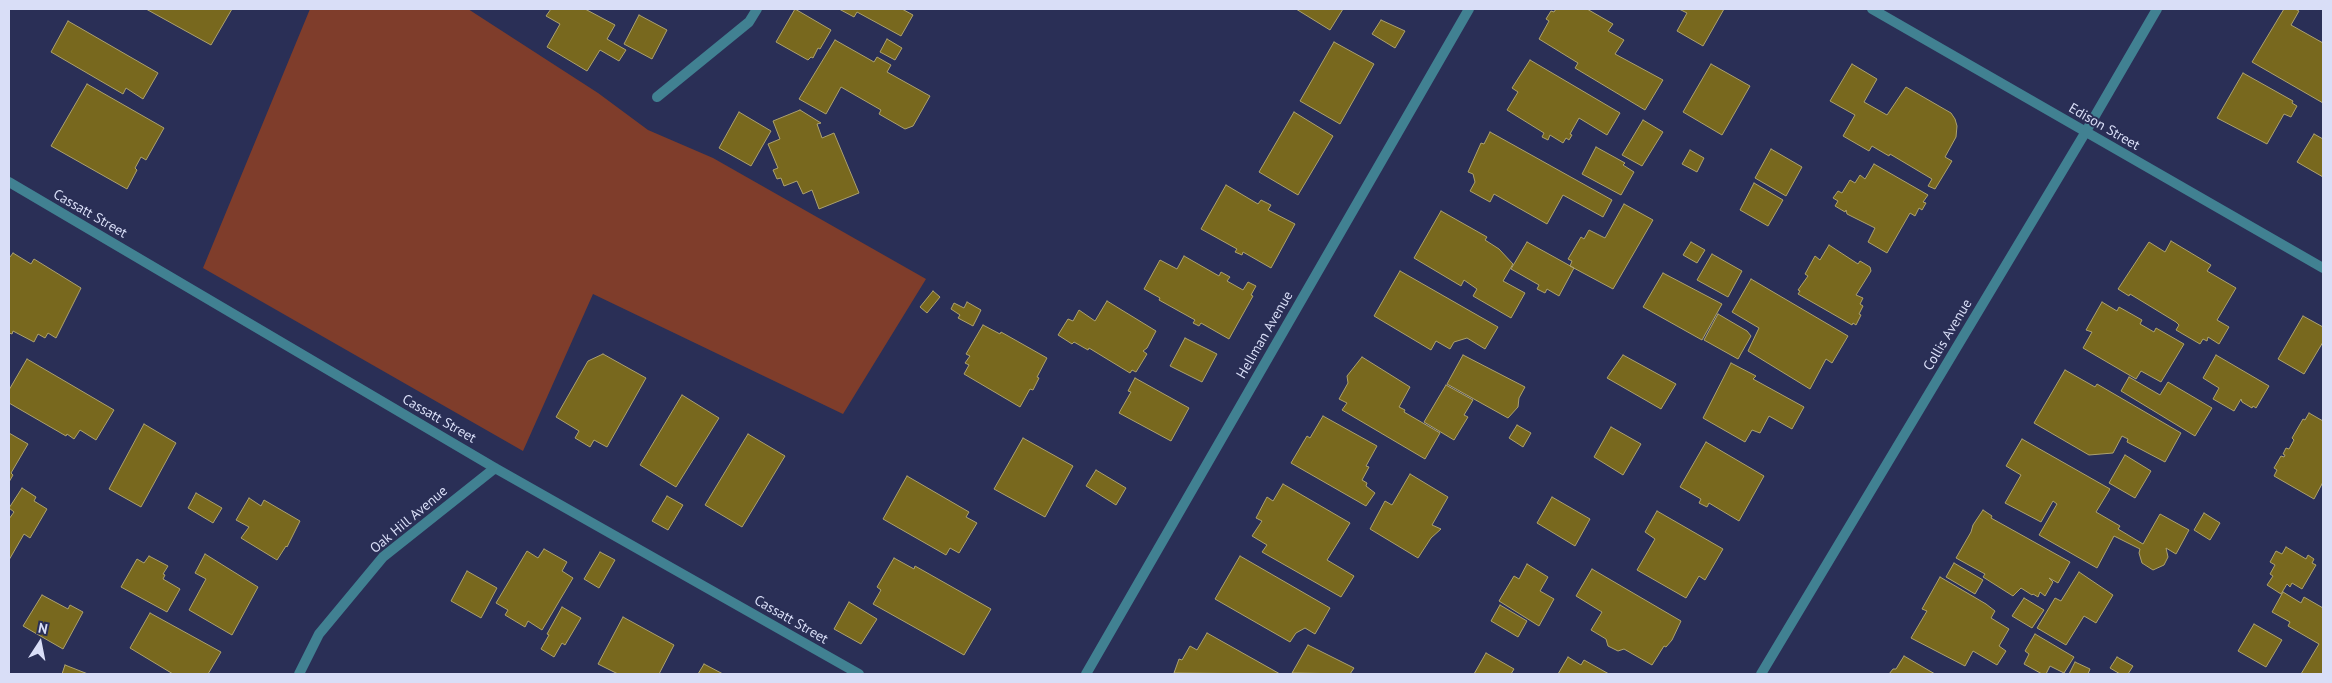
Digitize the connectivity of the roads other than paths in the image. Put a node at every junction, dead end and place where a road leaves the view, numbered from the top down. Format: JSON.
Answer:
{"nodes":[{"id":1,"x":757,"y":9,"type":"edge"},
{"id":2,"x":1469,"y":9,"type":"edge"},
{"id":3,"x":1872,"y":9,"type":"edge"},
{"id":4,"x":2157,"y":9,"type":"edge"},
{"id":5,"x":657,"y":97,"type":"dead end"},
{"id":6,"x":2086,"y":133,"type":"junction"},
{"id":7,"x":9,"y":182,"type":"edge"},
{"id":8,"x":2323,"y":268,"type":"edge"},
{"id":9,"x":495,"y":468,"type":"junction"},
{"id":10,"x":299,"y":674,"type":"edge"},
{"id":11,"x":859,"y":674,"type":"edge"},
{"id":12,"x":1086,"y":674,"type":"edge"},
{"id":13,"x":1760,"y":674,"type":"edge"}],
"edges":[{"from":1,"to":5,"type":"street"},
{"from":2,"to":12,"type":"street","name":"Hellman Avenue"},
{"from":3,"to":6,"type":"street","name":"Edison Street"},
{"from":4,"to":6,"type":"street","name":"Collis Avenue"},
{"from":6,"to":8,"type":"street","name":"Edison Street"},
{"from":6,"to":13,"type":"street","name":"Collis Avenue"},
{"from":7,"to":9,"type":"street","name":"Cassatt Street"},
{"from":9,"to":10,"type":"street","name":"Oak Hill Avenue"},
{"from":9,"to":11,"type":"street","name":"Cassatt Street"}]}
